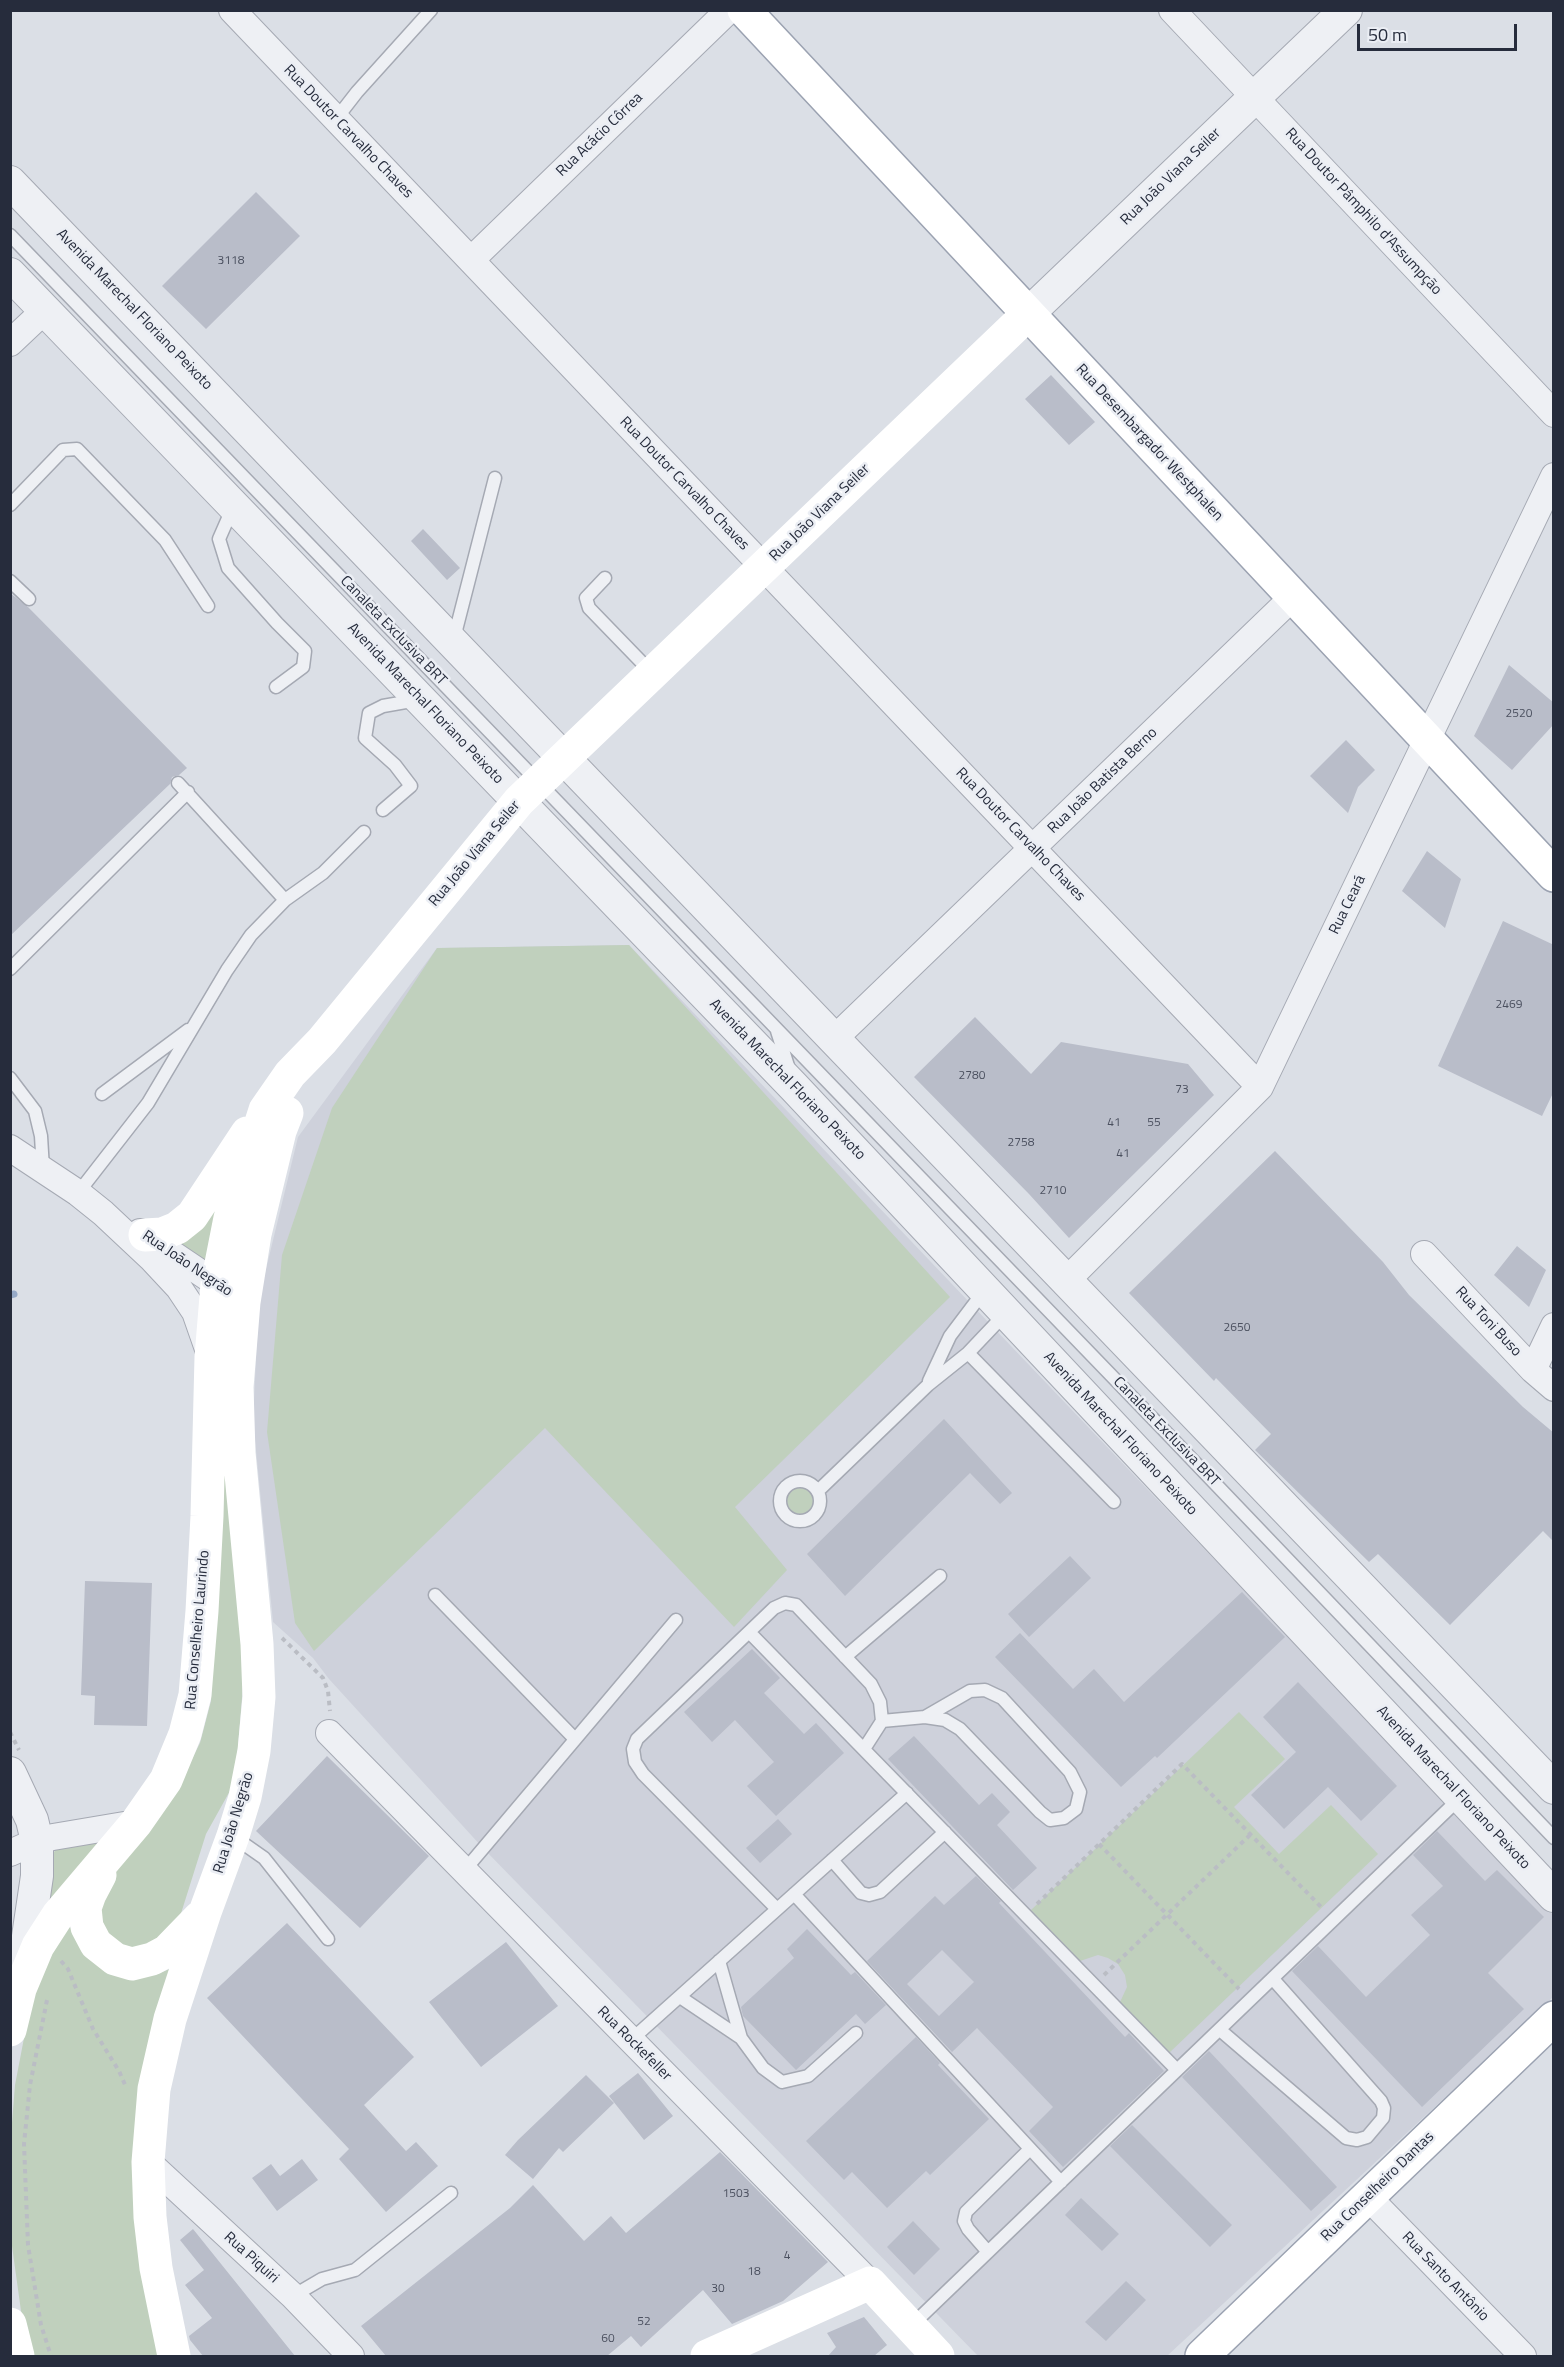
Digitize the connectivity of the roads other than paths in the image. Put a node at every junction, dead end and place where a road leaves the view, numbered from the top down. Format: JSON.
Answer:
{"nodes":[{"id":1,"x":232,"y":10,"type":"edge"},
{"id":2,"x":431,"y":10,"type":"edge"},
{"id":3,"x":729,"y":10,"type":"edge"},
{"id":4,"x":744,"y":10,"type":"edge"},
{"id":5,"x":1172,"y":10,"type":"edge"},
{"id":6,"x":1346,"y":10,"type":"edge"},
{"id":7,"x":1255,"y":98,"type":"junction"},
{"id":8,"x":336,"y":119,"type":"junction"},
{"id":9,"x":10,"y":182,"type":"edge"},
{"id":10,"x":10,"y":235,"type":"edge"},
{"id":11,"x":471,"y":260,"type":"junction"},
{"id":12,"x":10,"y":274,"type":"edge"},
{"id":13,"x":45,"y":310,"type":"junction"},
{"id":14,"x":1028,"y":314,"type":"junction"},
{"id":15,"x":10,"y":343,"type":"edge"},
{"id":16,"x":1554,"y":414,"type":"edge"},
{"id":17,"x":1554,"y":476,"type":"edge"},
{"id":18,"x":495,"y":478,"type":"dead end"},
{"id":19,"x":10,"y":505,"type":"edge"},
{"id":20,"x":234,"y":506,"type":"junction"},
{"id":21,"x":764,"y":567,"type":"junction"},
{"id":22,"x":605,"y":578,"type":"dead end"},
{"id":23,"x":10,"y":581,"type":"edge"},
{"id":24,"x":1293,"y":597,"type":"junction"},
{"id":25,"x":29,"y":599,"type":"dead end"},
{"id":26,"x":208,"y":606,"type":"dead end"},
{"id":27,"x":453,"y":642,"type":"junction"},
{"id":28,"x":652,"y":673,"type":"junction"},
{"id":29,"x":276,"y":687,"type":"dead end"},
{"id":30,"x":420,"y":699,"type":"junction"},
{"id":31,"x":1427,"y":740,"type":"junction"},
{"id":32,"x":564,"y":758,"type":"junction"},
{"id":33,"x":178,"y":783,"type":"dead end"},
{"id":34,"x":529,"y":791,"type":"junction"},
{"id":35,"x":188,"y":792,"type":"junction"},
{"id":36,"x":383,"y":810,"type":"dead end"},
{"id":37,"x":364,"y":832,"type":"dead end"},
{"id":38,"x":1032,"y":848,"type":"junction"},
{"id":39,"x":1554,"y":875,"type":"edge"},
{"id":40,"x":285,"y":900,"type":"junction"},
{"id":41,"x":10,"y":969,"type":"edge"},
{"id":42,"x":193,"y":1027,"type":"junction"},
{"id":43,"x":776,"y":1027,"type":"junction"},
{"id":44,"x":834,"y":1039,"type":"junction"},
{"id":45,"x":322,"y":1041,"type":"junction"},
{"id":46,"x":10,"y":1078,"type":"edge"},
{"id":47,"x":794,"y":1087,"type":"junction"},
{"id":48,"x":1260,"y":1087,"type":"junction"},
{"id":49,"x":102,"y":1094,"type":"dead end"},
{"id":50,"x":265,"y":1110,"type":"junction"},
{"id":51,"x":10,"y":1148,"type":"edge"},
{"id":52,"x":43,"y":1170,"type":"junction"},
{"id":53,"x":78,"y":1193,"type":"junction"},
{"id":54,"x":103,"y":1213,"type":"junction"},
{"id":55,"x":145,"y":1235,"type":"junction"},
{"id":56,"x":1424,"y":1254,"type":"dead end"},
{"id":57,"x":1066,"y":1281,"type":"junction"},
{"id":58,"x":217,"y":1284,"type":"junction"},
{"id":59,"x":985,"y":1290,"type":"junction"},
{"id":60,"x":244,"y":1302,"type":"junction"},
{"id":61,"x":1006,"y":1313,"type":"junction"},
{"id":62,"x":1554,"y":1326,"type":"edge"},
{"id":63,"x":968,"y":1353,"type":"junction"},
{"id":64,"x":211,"y":1357,"type":"junction"},
{"id":65,"x":1533,"y":1370,"type":"junction"},
{"id":66,"x":928,"y":1385,"type":"junction"},
{"id":67,"x":1554,"y":1388,"type":"edge"},
{"id":68,"x":819,"y":1490,"type":"dead end"},
{"id":69,"x":1114,"y":1502,"type":"dead end"},
{"id":70,"x":940,"y":1576,"type":"dead end"},
{"id":71,"x":435,"y":1595,"type":"dead end"},
{"id":72,"x":676,"y":1620,"type":"dead end"},
{"id":73,"x":750,"y":1633,"type":"junction"},
{"id":74,"x":845,"y":1657,"type":"junction"},
{"id":75,"x":924,"y":1717,"type":"junction"},
{"id":76,"x":882,"y":1721,"type":"junction"},
{"id":77,"x":329,"y":1733,"type":"road end"},
{"id":78,"x":574,"y":1738,"type":"junction"},
{"id":79,"x":864,"y":1749,"type":"junction"},
{"id":80,"x":10,"y":1773,"type":"edge"},
{"id":81,"x":1554,"y":1788,"type":"edge"},
{"id":82,"x":907,"y":1793,"type":"junction"},
{"id":83,"x":1461,"y":1797,"type":"junction"},
{"id":84,"x":945,"y":1832,"type":"junction"},
{"id":85,"x":126,"y":1834,"type":"junction"},
{"id":86,"x":233,"y":1836,"type":"junction"},
{"id":87,"x":1554,"y":1838,"type":"edge"},
{"id":88,"x":24,"y":1847,"type":"edge"},
{"id":89,"x":832,"y":1860,"type":"junction"},
{"id":90,"x":464,"y":1871,"type":"junction"},
{"id":91,"x":794,"y":1894,"type":"junction"},
{"id":92,"x":1554,"y":1896,"type":"edge"},
{"id":93,"x":777,"y":1909,"type":"junction"},
{"id":94,"x":205,"y":1912,"type":"junction"},
{"id":95,"x":328,"y":1939,"type":"dead end"},
{"id":96,"x":719,"y":1961,"type":"junction"},
{"id":97,"x":1273,"y":1979,"type":"junction"},
{"id":98,"x":34,"y":1992,"type":"junction"},
{"id":99,"x":680,"y":1997,"type":"junction"},
{"id":100,"x":1554,"y":2018,"type":"edge"},
{"id":101,"x":10,"y":2030,"type":"edge"},
{"id":102,"x":1220,"y":2030,"type":"junction"},
{"id":103,"x":856,"y":2033,"type":"dead end"},
{"id":104,"x":741,"y":2038,"type":"junction"},
{"id":105,"x":631,"y":2040,"type":"junction"},
{"id":106,"x":1177,"y":2070,"type":"junction"},
{"id":107,"x":1030,"y":2149,"type":"junction"},
{"id":108,"x":148,"y":2162,"type":"junction"},
{"id":109,"x":1061,"y":2182,"type":"junction"},
{"id":110,"x":452,"y":2193,"type":"dead end"},
{"id":111,"x":1368,"y":2197,"type":"junction"},
{"id":112,"x":988,"y":2252,"type":"junction"},
{"id":113,"x":870,"y":2283,"type":"junction"},
{"id":114,"x":293,"y":2296,"type":"junction"},
{"id":115,"x":10,"y":2324,"type":"edge"},
{"id":116,"x":910,"y":2327,"type":"junction"},
{"id":117,"x":18,"y":2356,"type":"edge"},
{"id":118,"x":174,"y":2356,"type":"edge"},
{"id":119,"x":351,"y":2356,"type":"edge"},
{"id":120,"x":707,"y":2356,"type":"edge"},
{"id":121,"x":938,"y":2356,"type":"edge"},
{"id":122,"x":1202,"y":2356,"type":"edge"},
{"id":123,"x":1523,"y":2356,"type":"edge"}],
"edges":[{"from":1,"to":8,"type":"street","name":"Rua Doutor Carvalho Chaves"},
{"from":2,"to":8,"type":"lane"},
{"from":3,"to":11,"type":"street","name":"Rua Acácio Côrrea"},
{"from":4,"to":14,"type":"main road","name":"Rua Desembargador Westphalen"},
{"from":5,"to":7,"type":"street","name":"Rua Doutor Pâmphilo d'Assumpção"},
{"from":6,"to":7,"type":"street","name":"Rua João Viana Seiler"},
{"from":7,"to":14,"type":"street","name":"Rua João Viana Seiler"},
{"from":7,"to":16,"type":"street","name":"Rua Doutor Pâmphilo d'Assumpção"},
{"from":8,"to":11,"type":"street","name":"Rua Doutor Carvalho Chaves"},
{"from":9,"to":27,"type":"street","name":"Avenida Marechal Floriano Peixoto"},
{"from":10,"to":34,"type":"lane","name":"Canaleta Exclusiva BRT"},
{"from":11,"to":21,"type":"street","name":"Rua Doutor Carvalho Chaves"},
{"from":12,"to":13,"type":"street","name":"Avenida Marechal Floriano Peixoto"},
{"from":13,"to":15,"type":"street"},
{"from":13,"to":20,"type":"street","name":"Avenida Marechal Floriano Peixoto"},
{"from":14,"to":21,"type":"main road","name":"Rua João Viana Seiler"},
{"from":14,"to":24,"type":"main road","name":"Rua Desembargador Westphalen"},
{"from":17,"to":31,"type":"street","name":"Rua Ceará"},
{"from":18,"to":27,"type":"lane"},
{"from":19,"to":26,"type":"lane"},
{"from":20,"to":29,"type":"lane"},
{"from":20,"to":30,"type":"street","name":"Avenida Marechal Floriano Peixoto"},
{"from":21,"to":28,"type":"main road","name":"Rua João Viana Seiler"},
{"from":21,"to":38,"type":"street","name":"Rua Doutor Carvalho Chaves"},
{"from":22,"to":28,"type":"lane"},
{"from":23,"to":25,"type":"lane"},
{"from":24,"to":31,"type":"main road","name":"Rua Desembargador Westphalen"},
{"from":24,"to":38,"type":"street","name":"Rua João Batista Berno"},
{"from":27,"to":32,"type":"street","name":"Avenida Marechal Floriano Peixoto"},
{"from":28,"to":32,"type":"main road","name":"Rua João Viana Seiler"},
{"from":30,"to":34,"type":"street","name":"Avenida Marechal Floriano Peixoto"},
{"from":30,"to":36,"type":"lane"},
{"from":31,"to":39,"type":"main road","name":"Rua Desembargador Westphalen"},
{"from":31,"to":48,"type":"street","name":"Rua Ceará"},
{"from":32,"to":34,"type":"main road","name":"Rua João Viana Seiler"},
{"from":32,"to":44,"type":"street","name":"Avenida Marechal Floriano Peixoto"},
{"from":33,"to":35,"type":"lane"},
{"from":34,"to":43,"type":"lane","name":"Canaleta Exclusiva BRT"},
{"from":34,"to":45,"type":"main road","name":"Rua João Viana Seiler"},
{"from":34,"to":47,"type":"street","name":"Avenida Marechal Floriano Peixoto"},
{"from":35,"to":40,"type":"lane"},
{"from":35,"to":41,"type":"lane"},
{"from":37,"to":40,"type":"lane"},
{"from":38,"to":44,"type":"street","name":"Rua João Batista Berno"},
{"from":38,"to":48,"type":"street","name":"Rua Doutor Carvalho Chaves"},
{"from":40,"to":42,"type":"lane"},
{"from":42,"to":49,"type":"lane"},
{"from":42,"to":53,"type":"lane"},
{"from":43,"to":47,"type":"lane","name":"Canaleta Exclusiva BRT"},
{"from":43,"to":87,"type":"lane","name":"Canaleta Exclusiva BRT"},
{"from":44,"to":57,"type":"street","name":"Avenida Marechal Floriano Peixoto"},
{"from":45,"to":50,"type":"main road","name":"Rua João Viana Seiler"},
{"from":45,"to":60,"type":"main road","name":"Rua João Viana Seiler"},
{"from":46,"to":52,"type":"lane"},
{"from":47,"to":59,"type":"street","name":"Avenida Marechal Floriano Peixoto"},
{"from":48,"to":57,"type":"street","name":"Rua Ceará"},
{"from":50,"to":55,"type":"main road"},
{"from":50,"to":58,"type":"main road","name":"Rua João Viana Seiler"},
{"from":51,"to":52,"type":"street","name":"Rua João Negrão"},
{"from":52,"to":53,"type":"street","name":"Rua João Negrão"},
{"from":53,"to":54,"type":"street","name":"Rua João Negrão"},
{"from":54,"to":55,"type":"street","name":"Rua João Negrão"},
{"from":54,"to":64,"type":"street","name":"Rua João Negrão"},
{"from":55,"to":58,"type":"street","name":"Rua João Negrão"},
{"from":56,"to":65,"type":"street","name":"Rua Toni Buso"},
{"from":57,"to":81,"type":"street","name":"Avenida Marechal Floriano Peixoto"},
{"from":58,"to":60,"type":"street","name":"Rua João Negrão"},
{"from":58,"to":64,"type":"main road","name":"Rua Conselheiro Laurindo"},
{"from":59,"to":61,"type":"street","name":"Avenida Marechal Floriano Peixoto"},
{"from":59,"to":66,"type":"lane"},
{"from":60,"to":86,"type":"main road","name":"Rua João Negrão"},
{"from":61,"to":63,"type":"lane"},
{"from":61,"to":83,"type":"street","name":"Avenida Marechal Floriano Peixoto"},
{"from":62,"to":65,"type":"street"},
{"from":63,"to":66,"type":"lane"},
{"from":63,"to":69,"type":"lane"},
{"from":64,"to":85,"type":"main road","name":"Rua Conselheiro Laurindo"},
{"from":65,"to":67,"type":"street","name":"Rua Toni Buso"},
{"from":66,"to":68,"type":"lane"},
{"from":70,"to":74,"type":"lane"},
{"from":71,"to":78,"type":"lane"},
{"from":72,"to":78,"type":"lane"},
{"from":73,"to":74,"type":"lane"},
{"from":73,"to":79,"type":"lane"},
{"from":73,"to":93,"type":"lane"},
{"from":74,"to":76,"type":"lane"},
{"from":75,"to":75,"type":"lane"},
{"from":75,"to":76,"type":"lane"},
{"from":76,"to":79,"type":"lane"},
{"from":77,"to":90,"type":"street","name":"Rua Rockefeller"},
{"from":78,"to":90,"type":"lane"},
{"from":79,"to":82,"type":"lane"},
{"from":80,"to":88,"type":"street"},
{"from":82,"to":84,"type":"lane"},
{"from":82,"to":89,"type":"lane"},
{"from":83,"to":92,"type":"street","name":"Avenida Marechal Floriano Peixoto"},
{"from":83,"to":97,"type":"lane"},
{"from":84,"to":89,"type":"lane"},
{"from":84,"to":106,"type":"lane"},
{"from":85,"to":88,"type":"street"},
{"from":85,"to":94,"type":"main road"},
{"from":85,"to":98,"type":"main road","name":"Rua Conselheiro Laurindo"},
{"from":86,"to":94,"type":"main road","name":"Rua João Negrão"},
{"from":86,"to":95,"type":"lane"},
{"from":88,"to":98,"type":"street"},
{"from":89,"to":91,"type":"lane"},
{"from":90,"to":105,"type":"street","name":"Rua Rockefeller"},
{"from":91,"to":93,"type":"lane"},
{"from":91,"to":107,"type":"lane"},
{"from":93,"to":96,"type":"lane"},
{"from":94,"to":108,"type":"main road","name":"Rua João Negrão"},
{"from":96,"to":99,"type":"lane"},
{"from":96,"to":104,"type":"lane"},
{"from":97,"to":102,"type":"lane"},
{"from":97,"to":102,"type":"lane"},
{"from":98,"to":101,"type":"main road","name":"Rua Conselheiro Laurindo"},
{"from":99,"to":104,"type":"lane"},
{"from":99,"to":105,"type":"lane"},
{"from":100,"to":111,"type":"main road","name":"Rua Conselheiro Dantas"},
{"from":102,"to":106,"type":"lane"},
{"from":103,"to":104,"type":"lane"},
{"from":105,"to":113,"type":"street","name":"Rua Rockefeller"},
{"from":106,"to":109,"type":"lane"},
{"from":107,"to":109,"type":"lane"},
{"from":107,"to":112,"type":"lane"},
{"from":108,"to":114,"type":"street","name":"Rua Piquiri"},
{"from":108,"to":118,"type":"main road","name":"Rua João Negrão"},
{"from":109,"to":112,"type":"lane"},
{"from":110,"to":114,"type":"lane"},
{"from":111,"to":122,"type":"main road","name":"Rua Conselheiro Dantas"},
{"from":111,"to":123,"type":"street","name":"Rua Santo Antônio"},
{"from":112,"to":116,"type":"lane"},
{"from":113,"to":116,"type":"main road","name":"Rua Rockefeller"},
{"from":113,"to":120,"type":"main road"},
{"from":114,"to":119,"type":"street","name":"Rua Piquiri"},
{"from":115,"to":117,"type":"main road"},
{"from":116,"to":121,"type":"main road","name":"Rua Rockefeller"}]}
